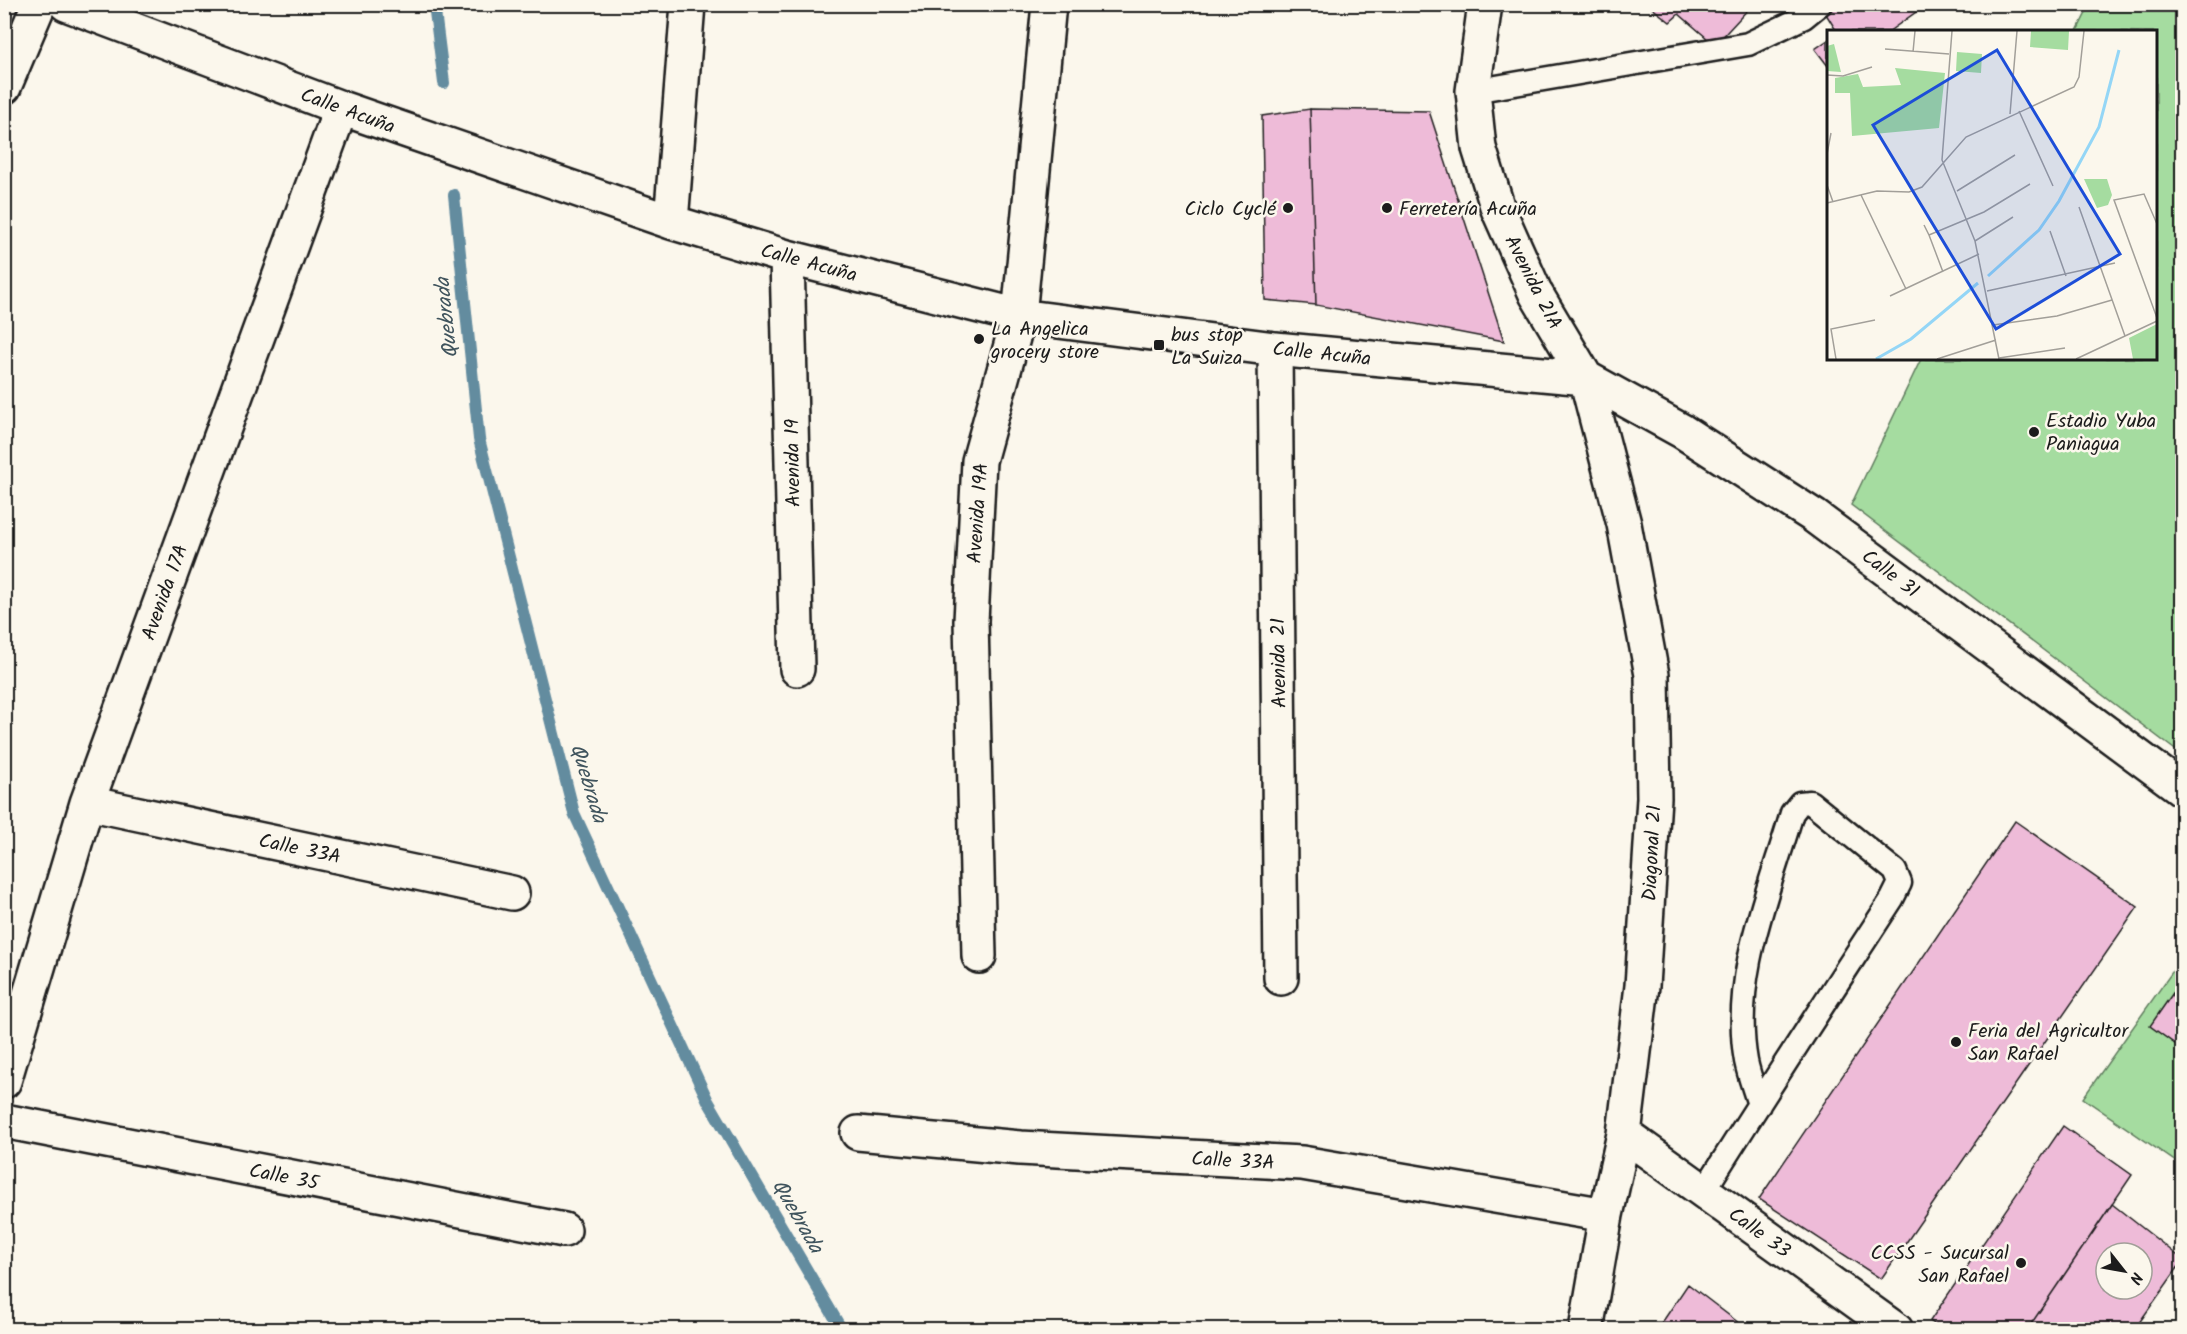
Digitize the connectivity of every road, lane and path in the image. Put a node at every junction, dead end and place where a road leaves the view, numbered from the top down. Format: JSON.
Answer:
{"nodes":[{"id":1,"x":39,"y":4,"type":"edge"},
{"id":2,"x":66,"y":4,"type":"edge"},
{"id":3,"x":688,"y":4,"type":"edge"},
{"id":4,"x":1049,"y":4,"type":"edge"},
{"id":5,"x":1485,"y":4,"type":"edge"},
{"id":6,"x":1820,"y":4,"type":"edge"},
{"id":7,"x":4,"y":87,"type":"edge"},
{"id":8,"x":1473,"y":91,"type":"junction"},
{"id":9,"x":341,"y":108,"type":"junction"},
{"id":10,"x":671,"y":222,"type":"junction"},
{"id":11,"x":787,"y":256,"type":"junction"},
{"id":12,"x":1019,"y":315,"type":"junction"},
{"id":13,"x":1275,"y":349,"type":"junction"},
{"id":14,"x":1586,"y":378,"type":"junction"},
{"id":15,"x":797,"y":669,"type":"dead end"},
{"id":16,"x":2182,"y":789,"type":"edge"},
{"id":17,"x":87,"y":803,"type":"junction"},
{"id":18,"x":512,"y":893,"type":"dead end"},
{"id":19,"x":979,"y":956,"type":"dead end"},
{"id":20,"x":1281,"y":978,"type":"dead end"},
{"id":21,"x":4,"y":1082,"type":"edge"},
{"id":22,"x":1760,"y":1105,"type":"junction"},
{"id":23,"x":4,"y":1121,"type":"edge"},
{"id":24,"x":858,"y":1133,"type":"dead end"},
{"id":25,"x":1624,"y":1134,"type":"junction"},
{"id":26,"x":1704,"y":1191,"type":"junction"},
{"id":27,"x":1606,"y":1215,"type":"junction"},
{"id":28,"x":564,"y":1230,"type":"dead end"},
{"id":29,"x":1586,"y":1329,"type":"edge"},
{"id":30,"x":1896,"y":1329,"type":"edge"}],
"edges":[{"from":1,"to":7,"type":"street"},
{"from":2,"to":9,"type":"street","name":"Calle Acuña"},
{"from":3,"to":10,"type":"street"},
{"from":4,"to":12,"type":"street","name":"Avenida 19A"},
{"from":5,"to":8,"type":"street","name":"Avenida 21A"},
{"from":6,"to":8,"type":"lane"},
{"from":8,"to":14,"type":"street","name":"Avenida 21A"},
{"from":9,"to":10,"type":"street","name":"Calle Acuña"},
{"from":9,"to":17,"type":"street","name":"Avenida 17A"},
{"from":10,"to":11,"type":"street","name":"Calle Acuña"},
{"from":11,"to":12,"type":"street","name":"Calle Acuña"},
{"from":11,"to":15,"type":"street","name":"Avenida 19"},
{"from":12,"to":13,"type":"street","name":"Calle Acuña"},
{"from":12,"to":19,"type":"street","name":"Avenida 19A"},
{"from":13,"to":14,"type":"street","name":"Calle Acuña"},
{"from":13,"to":20,"type":"street","name":"Avenida 21"},
{"from":14,"to":16,"type":"street","name":"Calle 31"},
{"from":14,"to":25,"type":"street","name":"Diagonal 21"},
{"from":17,"to":18,"type":"street","name":"Calle 33A"},
{"from":17,"to":21,"type":"street","name":"Avenida 17A"},
{"from":22,"to":22,"type":"lane"},
{"from":22,"to":26,"type":"lane"},
{"from":23,"to":28,"type":"street","name":"Calle 35"},
{"from":24,"to":27,"type":"street","name":"Calle 33A"},
{"from":25,"to":26,"type":"street","name":"Calle 33"},
{"from":25,"to":27,"type":"street","name":"Diagonal 21"},
{"from":26,"to":30,"type":"street","name":"Calle 33"},
{"from":27,"to":29,"type":"street","name":"Diagonal 21"}]}
